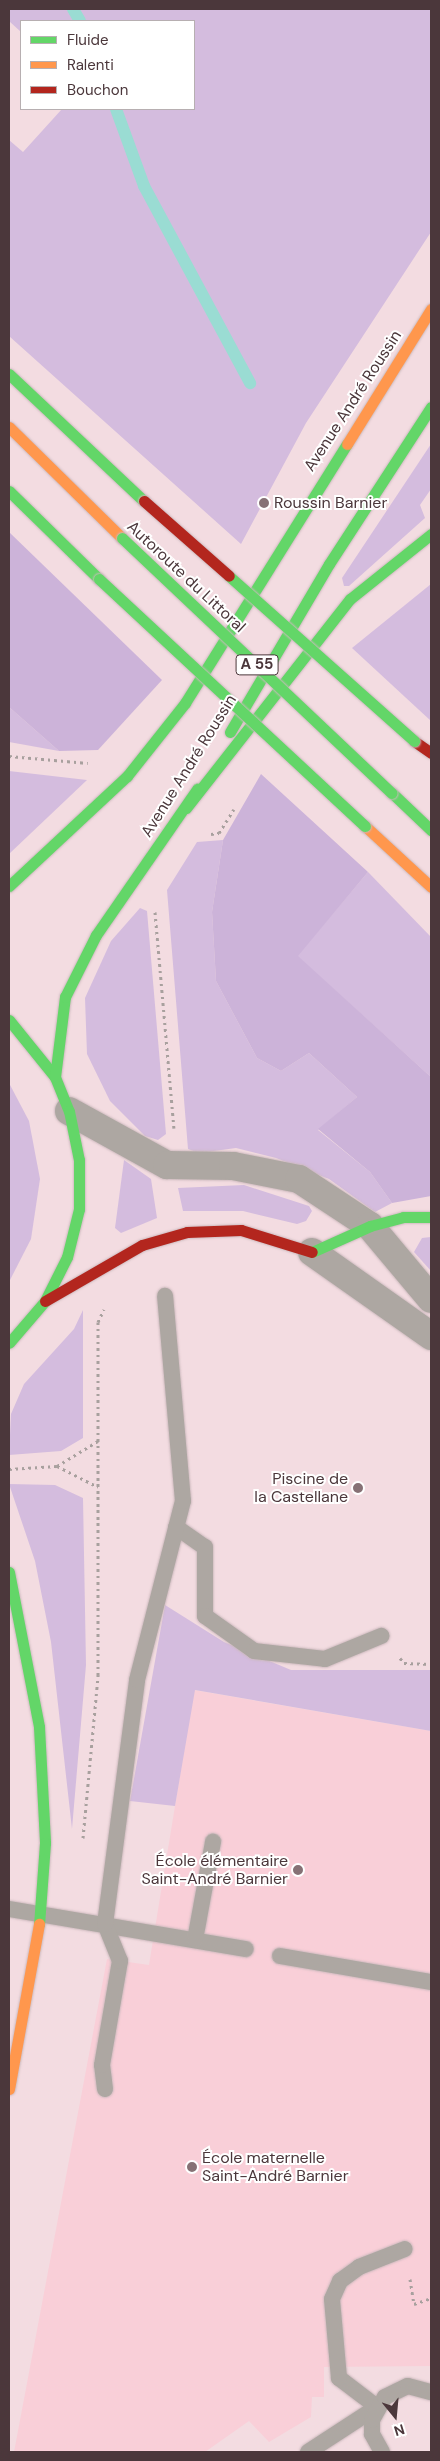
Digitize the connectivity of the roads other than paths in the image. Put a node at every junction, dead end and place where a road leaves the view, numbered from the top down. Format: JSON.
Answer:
{"nodes":[{"id":1,"x":431,"y":309,"type":"edge"},
{"id":2,"x":9,"y":374,"type":"edge"},
{"id":3,"x":431,"y":407,"type":"edge"},
{"id":4,"x":9,"y":427,"type":"edge"},
{"id":5,"x":9,"y":490,"type":"edge"},
{"id":6,"x":431,"y":534,"type":"edge"},
{"id":7,"x":431,"y":753,"type":"edge"},
{"id":8,"x":186,"y":808,"type":"junction"},
{"id":9,"x":431,"y":830,"type":"edge"},
{"id":10,"x":9,"y":886,"type":"edge"},
{"id":11,"x":431,"y":887,"type":"edge"},
{"id":12,"x":9,"y":1020,"type":"edge"},
{"id":13,"x":55,"y":1077,"type":"junction"},
{"id":14,"x":69,"y":1111,"type":"junction"},
{"id":15,"x":431,"y":1217,"type":"edge"},
{"id":16,"x":370,"y":1226,"type":"junction"},
{"id":17,"x":312,"y":1252,"type":"junction"},
{"id":18,"x":165,"y":1296,"type":"dead end"},
{"id":19,"x":431,"y":1299,"type":"edge"},
{"id":20,"x":45,"y":1301,"type":"junction"},
{"id":21,"x":19,"y":1334,"type":"junction"},
{"id":22,"x":431,"y":1336,"type":"edge"},
{"id":23,"x":9,"y":1342,"type":"edge"},
{"id":24,"x":9,"y":1357,"type":"edge"},
{"id":25,"x":176,"y":1527,"type":"junction"},
{"id":26,"x":9,"y":1572,"type":"edge"},
{"id":27,"x":381,"y":1636,"type":"dead end"},
{"id":28,"x":213,"y":1842,"type":"dead end"},
{"id":29,"x":9,"y":1909,"type":"edge"},
{"id":30,"x":41,"y":1913,"type":"junction"},
{"id":31,"x":105,"y":1924,"type":"junction"},
{"id":32,"x":196,"y":1940,"type":"junction"},
{"id":33,"x":246,"y":1949,"type":"dead end"},
{"id":34,"x":280,"y":1956,"type":"dead end"},
{"id":35,"x":431,"y":1982,"type":"edge"},
{"id":36,"x":105,"y":2088,"type":"dead end"},
{"id":37,"x":9,"y":2089,"type":"edge"},
{"id":38,"x":405,"y":2249,"type":"road end"},
{"id":39,"x":431,"y":2392,"type":"edge"},
{"id":40,"x":377,"y":2407,"type":"junction"},
{"id":41,"x":308,"y":2452,"type":"edge"},
{"id":42,"x":382,"y":2452,"type":"edge"}],
"edges":[{"from":1,"to":10,"type":"main road","name":"Avenue André Roussin"},
{"from":2,"to":7,"type":"main road","bridge":true},
{"from":3,"to":8,"type":"main road","name":"Avenue André Roussin"},
{"from":4,"to":9,"type":"main road","name":"Autoroute du Littoral","number":"A 55","bridge":true},
{"from":5,"to":11,"type":"main road","number":"A 55","bridge":true},
{"from":6,"to":8,"type":"main road"},
{"from":8,"to":13,"type":"main road","name":"Avenue André Roussin"},
{"from":12,"to":13,"type":"main road"},
{"from":13,"to":14,"type":"main road"},
{"from":14,"to":16,"type":"street"},
{"from":14,"to":20,"type":"main road"},
{"from":15,"to":16,"type":"main road"},
{"from":16,"to":17,"type":"main road"},
{"from":16,"to":19,"type":"street"},
{"from":17,"to":20,"type":"main road"},
{"from":17,"to":22,"type":"street"},
{"from":18,"to":25,"type":"lane"},
{"from":20,"to":21,"type":"main road"},
{"from":21,"to":23,"type":"main road"},
{"from":21,"to":24,"type":"main road"},
{"from":25,"to":27,"type":"lane"},
{"from":25,"to":31,"type":"lane"},
{"from":26,"to":30,"type":"main road"},
{"from":28,"to":32,"type":"lane"},
{"from":29,"to":30,"type":"lane"},
{"from":30,"to":31,"type":"lane"},
{"from":30,"to":37,"type":"main road"},
{"from":31,"to":32,"type":"lane"},
{"from":31,"to":36,"type":"lane"},
{"from":32,"to":33,"type":"lane"},
{"from":34,"to":35,"type":"lane"},
{"from":38,"to":40,"type":"lane"},
{"from":39,"to":40,"type":"lane"},
{"from":40,"to":41,"type":"lane"},
{"from":40,"to":42,"type":"lane"}]}
